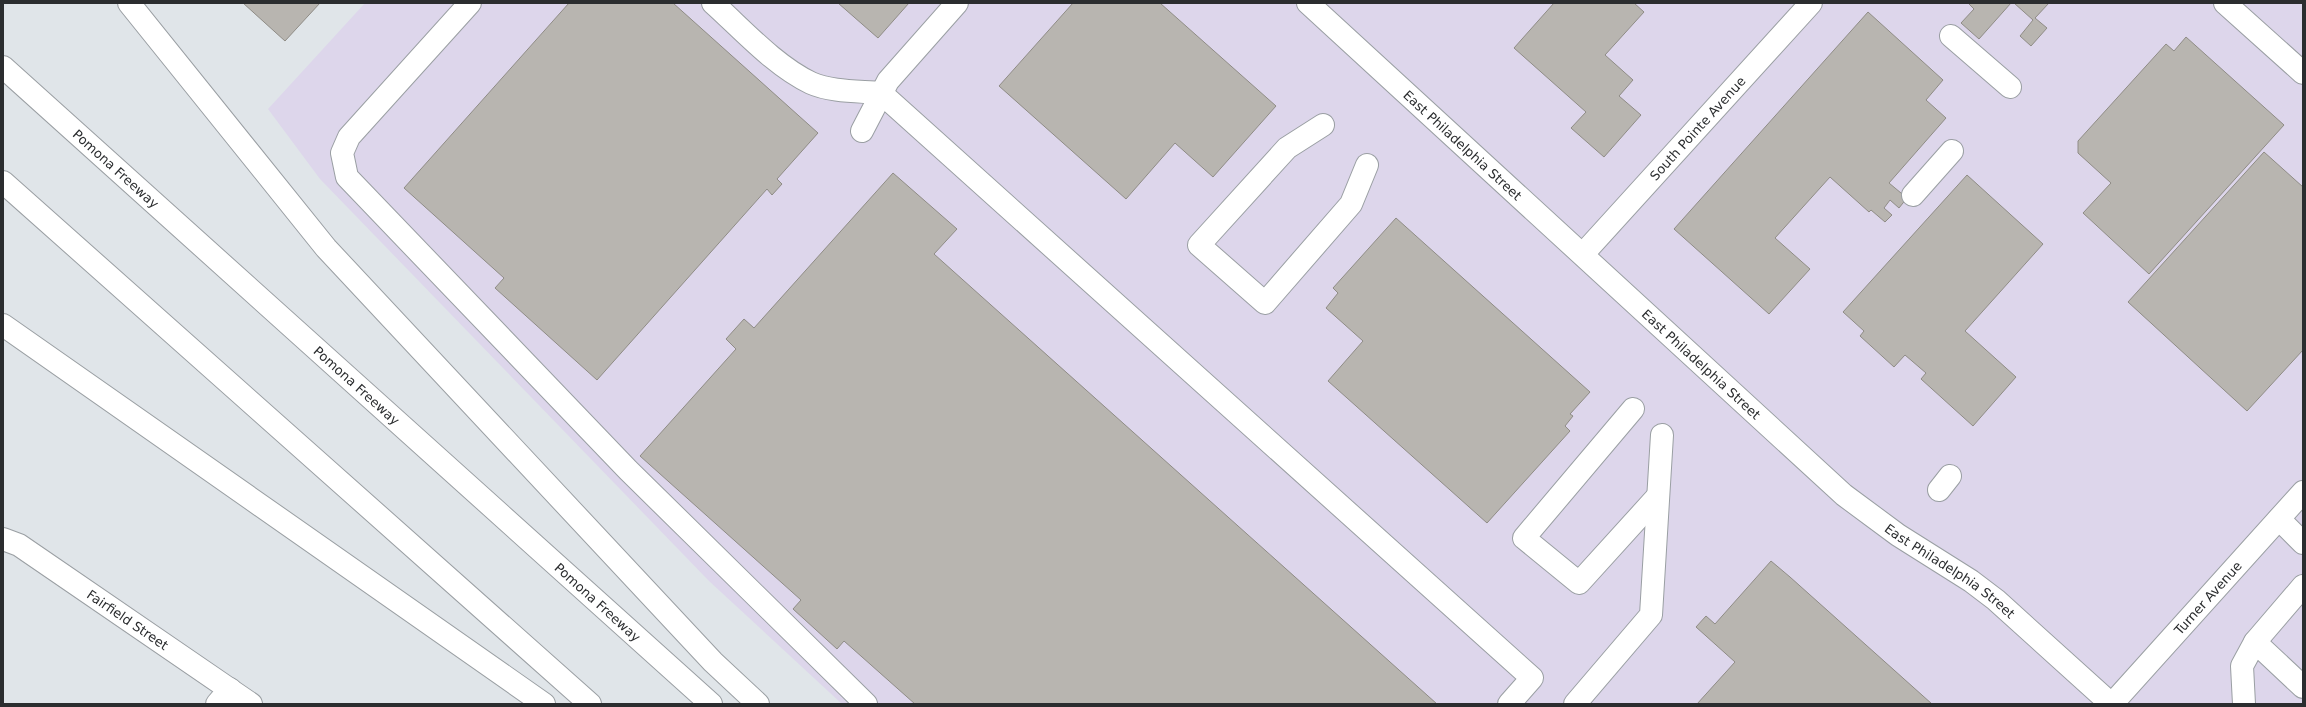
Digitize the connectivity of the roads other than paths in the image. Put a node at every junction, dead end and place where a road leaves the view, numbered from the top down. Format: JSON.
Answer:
{"nodes":[{"id":1,"x":129,"y":3,"type":"edge"},
{"id":2,"x":470,"y":3,"type":"edge"},
{"id":3,"x":713,"y":3,"type":"edge"},
{"id":4,"x":957,"y":3,"type":"edge"},
{"id":5,"x":1308,"y":3,"type":"edge"},
{"id":6,"x":1811,"y":3,"type":"edge"},
{"id":7,"x":2225,"y":3,"type":"edge"},
{"id":8,"x":1951,"y":36,"type":"dead end"},
{"id":9,"x":3,"y":67,"type":"edge"},
{"id":10,"x":2303,"y":73,"type":"edge"},
{"id":11,"x":2010,"y":87,"type":"dead end"},
{"id":12,"x":881,"y":93,"type":"junction"},
{"id":13,"x":1323,"y":125,"type":"dead end"},
{"id":14,"x":862,"y":131,"type":"dead end"},
{"id":15,"x":1952,"y":151,"type":"dead end"},
{"id":16,"x":1367,"y":165,"type":"dead end"},
{"id":17,"x":3,"y":182,"type":"edge"},
{"id":18,"x":1913,"y":195,"type":"dead end"},
{"id":19,"x":1583,"y":254,"type":"junction"},
{"id":20,"x":3,"y":325,"type":"edge"},
{"id":21,"x":1633,"y":409,"type":"dead end"},
{"id":22,"x":1662,"y":436,"type":"dead end"},
{"id":23,"x":2303,"y":492,"type":"edge"},
{"id":24,"x":1657,"y":497,"type":"junction"},
{"id":25,"x":2279,"y":519,"type":"junction"},
{"id":26,"x":3,"y":539,"type":"edge"},
{"id":27,"x":2303,"y":543,"type":"edge"},
{"id":28,"x":2303,"y":586,"type":"edge"},
{"id":29,"x":2255,"y":642,"type":"junction"},
{"id":30,"x":2303,"y":687,"type":"edge"},
{"id":31,"x":223,"y":697,"type":"edge"},
{"id":32,"x":251,"y":704,"type":"edge"},
{"id":33,"x":544,"y":704,"type":"edge"},
{"id":34,"x":590,"y":704,"type":"edge"},
{"id":35,"x":711,"y":704,"type":"edge"},
{"id":36,"x":758,"y":704,"type":"edge"},
{"id":37,"x":866,"y":704,"type":"edge"},
{"id":38,"x":1509,"y":704,"type":"edge"},
{"id":39,"x":1575,"y":704,"type":"edge"},
{"id":40,"x":2112,"y":704,"type":"edge"},
{"id":41,"x":2244,"y":704,"type":"edge"}],
"edges":[{"from":1,"to":36,"type":"main road"},
{"from":2,"to":37,"type":"main road"},
{"from":3,"to":12,"type":"main road"},
{"from":4,"to":12,"type":"main road"},
{"from":5,"to":19,"type":"main road","name":"East Philadelphia Street"},
{"from":6,"to":19,"type":"main road","name":"South Pointe Avenue"},
{"from":7,"to":10,"type":"main road"},
{"from":8,"to":11,"type":"main road"},
{"from":9,"to":35,"type":"main road","name":"Pomona Freeway"},
{"from":12,"to":14,"type":"main road"},
{"from":12,"to":38,"type":"main road"},
{"from":13,"to":16,"type":"main road"},
{"from":15,"to":18,"type":"main road"},
{"from":17,"to":34,"type":"main road"},
{"from":19,"to":40,"type":"main road","name":"East Philadelphia Street"},
{"from":20,"to":33,"type":"main road"},
{"from":21,"to":24,"type":"main road"},
{"from":22,"to":24,"type":"main road"},
{"from":23,"to":25,"type":"main road","name":"Turner Avenue"},
{"from":24,"to":39,"type":"main road"},
{"from":25,"to":27,"type":"main road"},
{"from":25,"to":40,"type":"main road","name":"Turner Avenue"},
{"from":26,"to":31,"type":"main road","name":"Fairfield Street"},
{"from":28,"to":29,"type":"main road"},
{"from":29,"to":30,"type":"main road"},
{"from":29,"to":41,"type":"main road"},
{"from":31,"to":32,"type":"main road","name":"Fairfield Street"}]}
